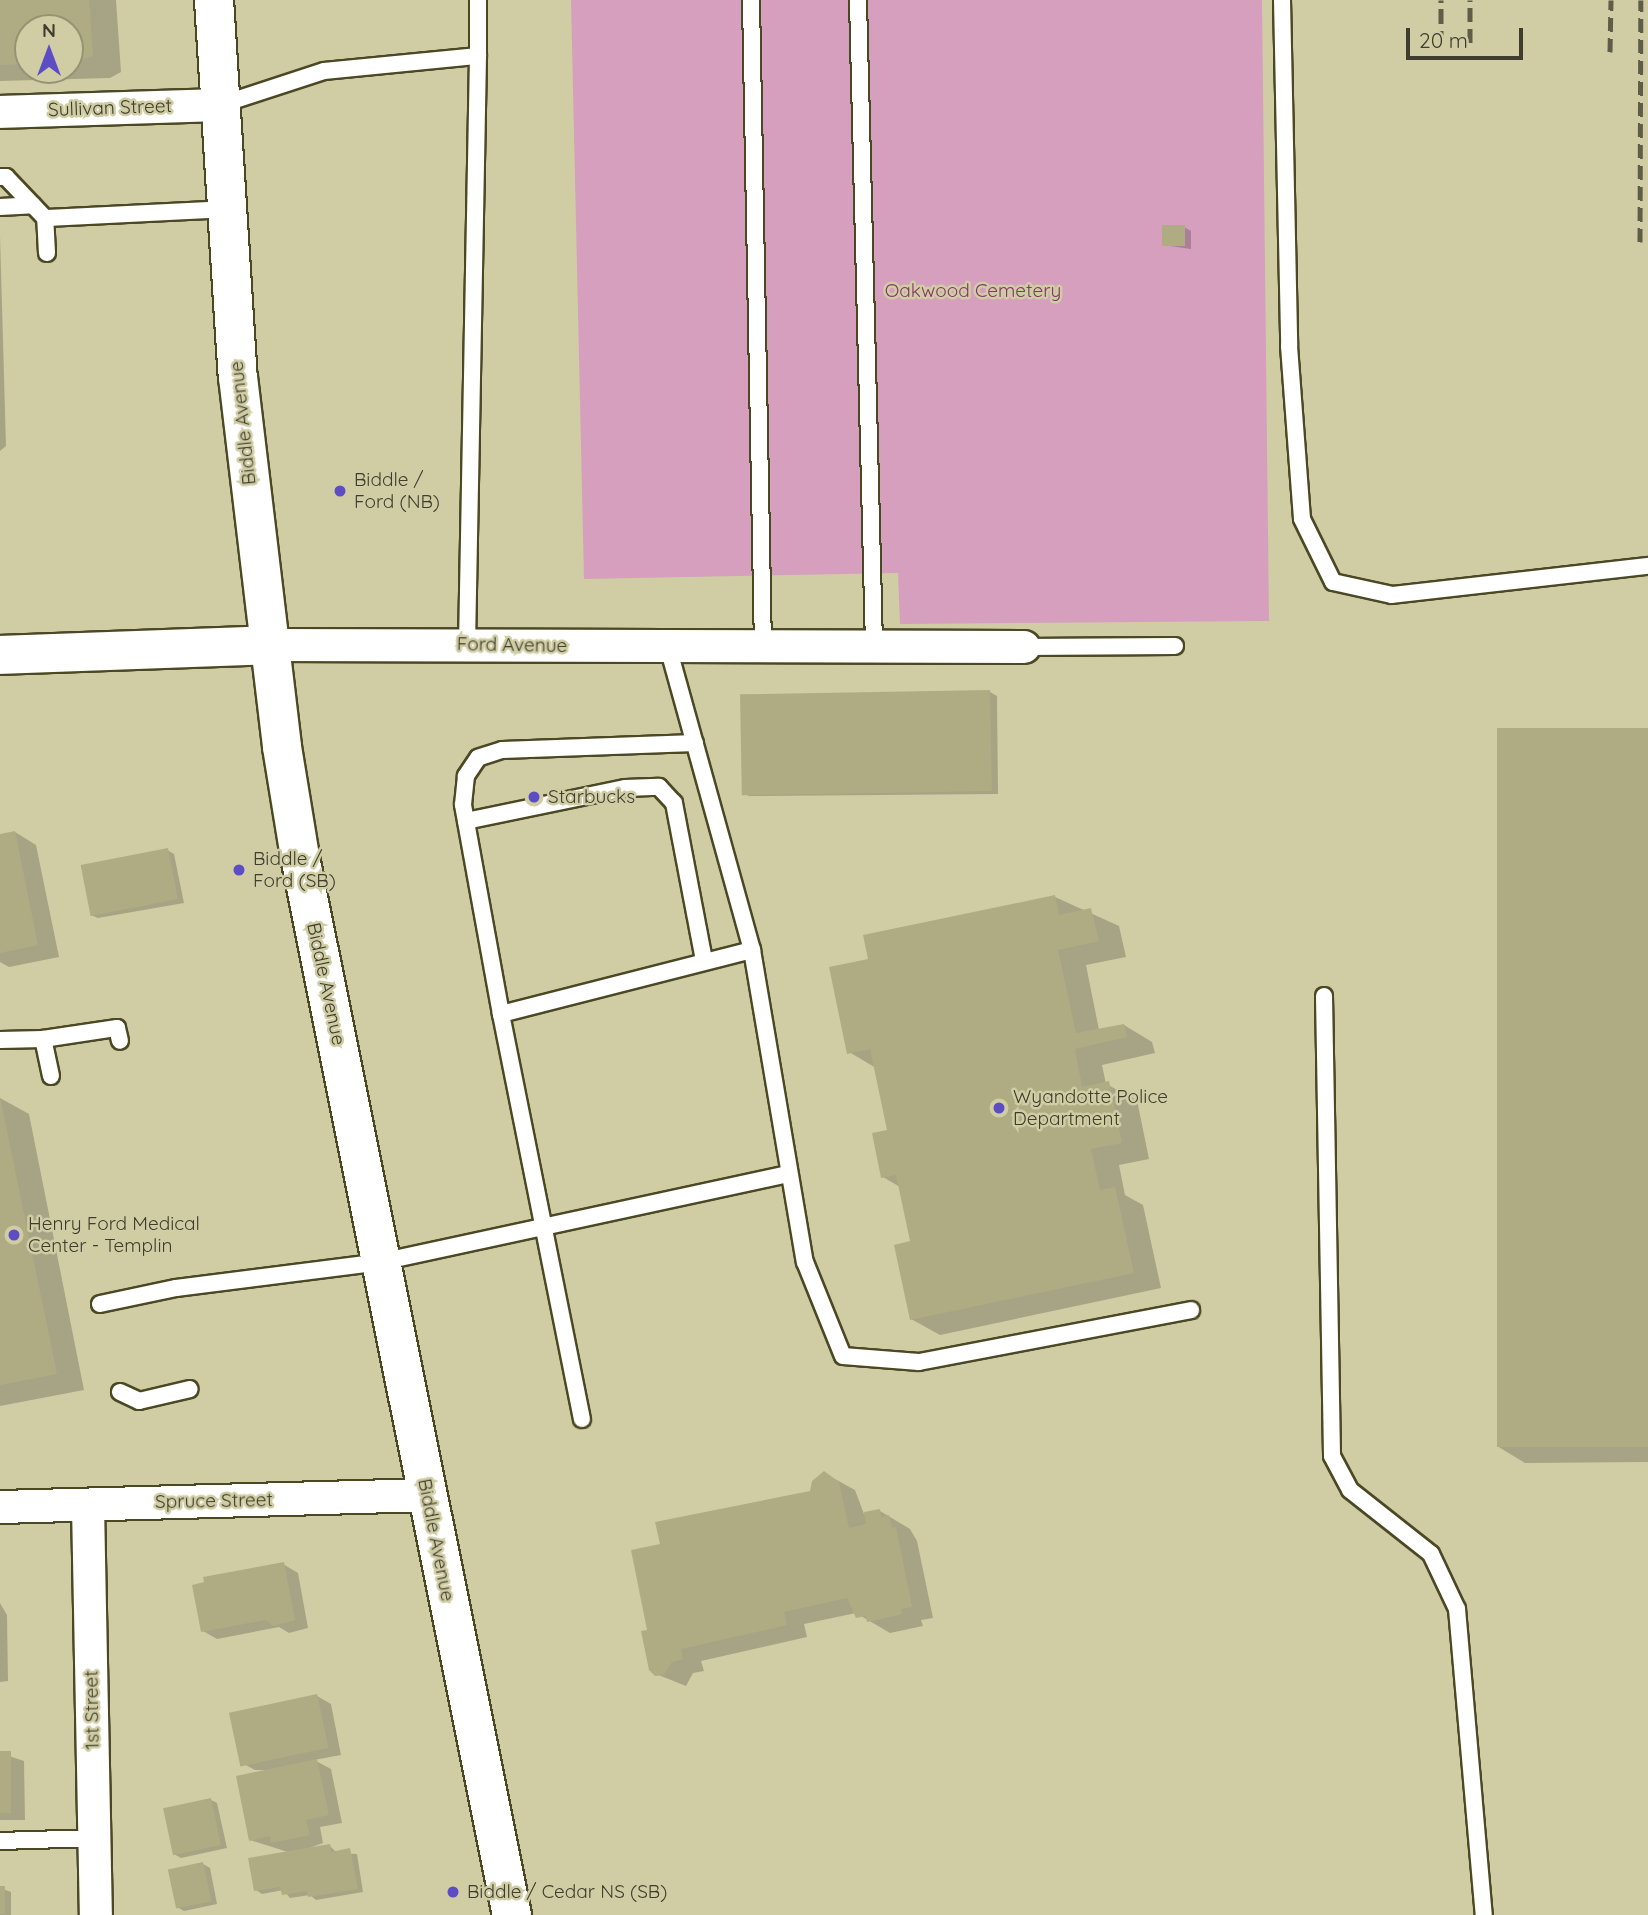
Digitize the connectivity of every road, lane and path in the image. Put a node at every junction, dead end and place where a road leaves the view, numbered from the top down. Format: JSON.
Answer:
{"nodes":[{"id":1,"x":214,"y":0,"type":"edge"},
{"id":2,"x":478,"y":0,"type":"edge"},
{"id":3,"x":751,"y":0,"type":"edge"},
{"id":4,"x":858,"y":0,"type":"edge"},
{"id":5,"x":1282,"y":0,"type":"edge"},
{"id":6,"x":478,"y":57,"type":"junction"},
{"id":7,"x":220,"y":104,"type":"junction"},
{"id":8,"x":0,"y":112,"type":"edge"},
{"id":9,"x":0,"y":177,"type":"edge"},
{"id":10,"x":33,"y":205,"type":"junction"},
{"id":11,"x":0,"y":207,"type":"edge"},
{"id":12,"x":226,"y":209,"type":"junction"},
{"id":13,"x":45,"y":218,"type":"junction"},
{"id":14,"x":47,"y":253,"type":"dead end"},
{"id":15,"x":1648,"y":566,"type":"edge"},
{"id":16,"x":270,"y":645,"type":"junction"},
{"id":17,"x":467,"y":645,"type":"junction"},
{"id":18,"x":874,"y":646,"type":"junction"},
{"id":19,"x":1175,"y":646,"type":"dead end"},
{"id":20,"x":668,"y":647,"type":"junction"},
{"id":21,"x":763,"y":647,"type":"junction"},
{"id":22,"x":1024,"y":647,"type":"joint"},
{"id":23,"x":0,"y":655,"type":"edge"},
{"id":24,"x":695,"y":743,"type":"junction"},
{"id":25,"x":466,"y":821,"type":"junction"},
{"id":26,"x":752,"y":950,"type":"junction"},
{"id":27,"x":704,"y":961,"type":"junction"},
{"id":28,"x":1324,"y":996,"type":"dead end"},
{"id":29,"x":500,"y":1014,"type":"junction"},
{"id":30,"x":43,"y":1039,"type":"junction"},
{"id":31,"x":0,"y":1040,"type":"edge"},
{"id":32,"x":120,"y":1041,"type":"dead end"},
{"id":33,"x":51,"y":1076,"type":"dead end"},
{"id":34,"x":787,"y":1174,"type":"junction"},
{"id":35,"x":541,"y":1227,"type":"junction"},
{"id":36,"x":381,"y":1262,"type":"junction"},
{"id":37,"x":100,"y":1304,"type":"dead end"},
{"id":38,"x":1191,"y":1310,"type":"dead end"},
{"id":39,"x":190,"y":1389,"type":"dead end"},
{"id":40,"x":120,"y":1391,"type":"dead end"},
{"id":41,"x":582,"y":1419,"type":"dead end"},
{"id":42,"x":428,"y":1496,"type":"junction"},
{"id":43,"x":88,"y":1505,"type":"junction"},
{"id":44,"x":0,"y":1507,"type":"edge"},
{"id":45,"x":95,"y":1838,"type":"junction"},
{"id":46,"x":0,"y":1841,"type":"edge"},
{"id":47,"x":96,"y":1915,"type":"edge"},
{"id":48,"x":512,"y":1915,"type":"edge"},
{"id":49,"x":1484,"y":1915,"type":"edge"}],
"edges":[{"from":1,"to":7,"type":"main road","name":"Biddle Avenue"},
{"from":2,"to":6,"type":"lane"},
{"from":3,"to":21,"type":"lane"},
{"from":4,"to":18,"type":"lane"},
{"from":5,"to":15,"type":"lane"},
{"from":6,"to":7,"type":"lane"},
{"from":6,"to":17,"type":"lane"},
{"from":7,"to":8,"type":"street","name":"Sullivan Street"},
{"from":7,"to":12,"type":"main road","name":"Biddle Avenue"},
{"from":9,"to":10,"type":"lane"},
{"from":10,"to":11,"type":"lane"},
{"from":10,"to":13,"type":"lane"},
{"from":12,"to":13,"type":"lane"},
{"from":12,"to":16,"type":"main road","name":"Biddle Avenue"},
{"from":13,"to":14,"type":"lane"},
{"from":16,"to":17,"type":"street","name":"Ford Avenue"},
{"from":16,"to":23,"type":"main road","name":"Ford Avenue"},
{"from":16,"to":36,"type":"main road","name":"Biddle Avenue"},
{"from":17,"to":20,"type":"street","name":"Ford Avenue"},
{"from":18,"to":21,"type":"street","name":"Ford Avenue"},
{"from":18,"to":22,"type":"street","name":"Ford Avenue"},
{"from":19,"to":22,"type":"lane"},
{"from":20,"to":21,"type":"street","name":"Ford Avenue"},
{"from":20,"to":24,"type":"lane"},
{"from":24,"to":25,"type":"lane"},
{"from":24,"to":26,"type":"lane"},
{"from":25,"to":27,"type":"lane"},
{"from":25,"to":29,"type":"lane"},
{"from":26,"to":27,"type":"lane"},
{"from":26,"to":34,"type":"lane"},
{"from":27,"to":29,"type":"lane"},
{"from":28,"to":49,"type":"lane"},
{"from":29,"to":35,"type":"lane"},
{"from":30,"to":31,"type":"lane"},
{"from":30,"to":32,"type":"lane"},
{"from":30,"to":33,"type":"lane"},
{"from":34,"to":35,"type":"lane"},
{"from":34,"to":38,"type":"lane"},
{"from":35,"to":36,"type":"lane"},
{"from":35,"to":41,"type":"lane"},
{"from":36,"to":37,"type":"lane"},
{"from":36,"to":42,"type":"main road","name":"Biddle Avenue"},
{"from":39,"to":40,"type":"lane"},
{"from":42,"to":43,"type":"street","name":"Spruce Street"},
{"from":42,"to":48,"type":"main road","name":"Biddle Avenue"},
{"from":43,"to":44,"type":"street","name":"Spruce Street"},
{"from":43,"to":45,"type":"street","name":"1st Street"},
{"from":45,"to":46,"type":"lane"},
{"from":45,"to":47,"type":"street","name":"1st Street"}]}
